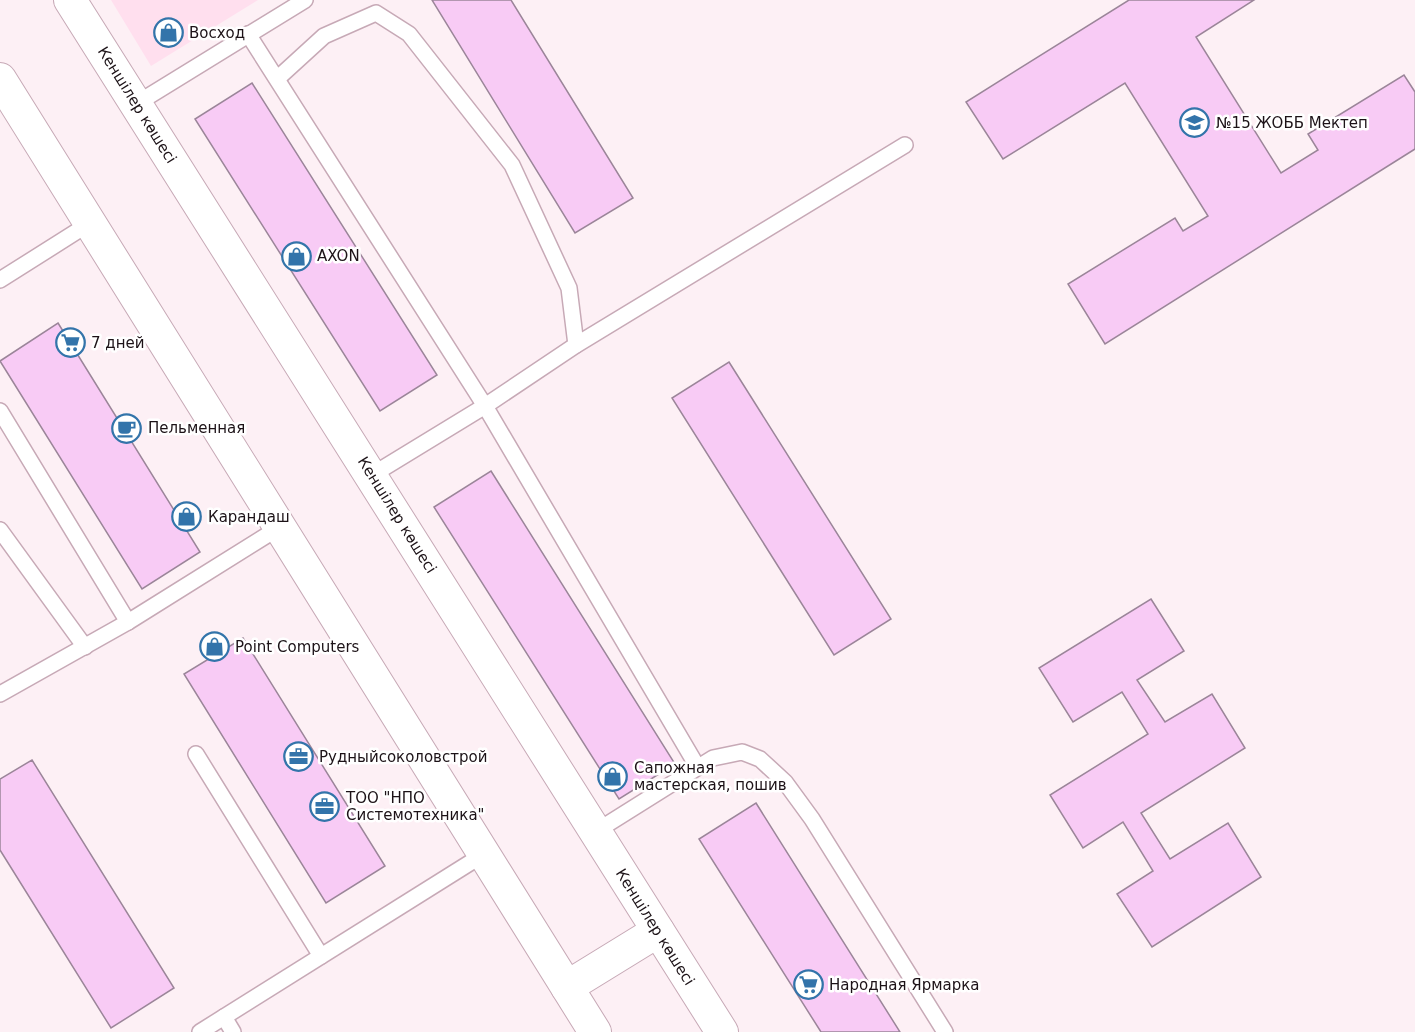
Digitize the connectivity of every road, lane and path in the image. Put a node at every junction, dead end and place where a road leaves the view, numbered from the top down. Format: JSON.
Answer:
{"nodes":[{"id":1,"x":70,"y":0,"type":"edge"},
{"id":2,"x":305,"y":0,"type":"edge"},
{"id":3,"x":248,"y":34,"type":"junction"},
{"id":4,"x":278,"y":78,"type":"junction"},
{"id":5,"x":0,"y":79,"type":"edge"},
{"id":6,"x":136,"y":104,"type":"junction"},
{"id":7,"x":905,"y":145,"type":"dead end"},
{"id":8,"x":90,"y":223,"type":"junction"},
{"id":9,"x":0,"y":280,"type":"edge"},
{"id":10,"x":576,"y":345,"type":"junction"},
{"id":11,"x":485,"y":406,"type":"junction"},
{"id":12,"x":0,"y":411,"type":"edge"},
{"id":13,"x":372,"y":475,"type":"junction"},
{"id":14,"x":280,"y":527,"type":"junction"},
{"id":15,"x":0,"y":530,"type":"edge"},
{"id":16,"x":128,"y":622,"type":"junction"},
{"id":17,"x":85,"y":647,"type":"junction"},
{"id":18,"x":0,"y":694,"type":"edge"},
{"id":19,"x":196,"y":754,"type":"dead end"},
{"id":20,"x":697,"y":766,"type":"junction"},
{"id":21,"x":596,"y":832,"type":"junction"},
{"id":22,"x":484,"y":854,"type":"junction"},
{"id":23,"x":658,"y":931,"type":"junction"},
{"id":24,"x":321,"y":956,"type":"junction"},
{"id":25,"x":567,"y":987,"type":"junction"},
{"id":26,"x":224,"y":1017,"type":"junction"},
{"id":27,"x":200,"y":1032,"type":"edge"},
{"id":28,"x":233,"y":1032,"type":"edge"},
{"id":29,"x":595,"y":1032,"type":"edge"},
{"id":30,"x":722,"y":1032,"type":"edge"},
{"id":31,"x":945,"y":1032,"type":"edge"}],
"edges":[{"from":1,"to":6,"type":"street","name":"Кеншілер көшесі"},
{"from":2,"to":3,"type":"lane"},
{"from":3,"to":4,"type":"lane"},
{"from":3,"to":6,"type":"lane"},
{"from":4,"to":10,"type":"lane"},
{"from":4,"to":11,"type":"lane"},
{"from":5,"to":8,"type":"street"},
{"from":6,"to":13,"type":"street","name":"Кеншілер көшесі"},
{"from":7,"to":10,"type":"lane"},
{"from":8,"to":9,"type":"lane"},
{"from":8,"to":14,"type":"street"},
{"from":10,"to":11,"type":"lane"},
{"from":11,"to":13,"type":"lane"},
{"from":11,"to":20,"type":"lane"},
{"from":12,"to":16,"type":"lane"},
{"from":13,"to":21,"type":"street","name":"Кеншілер көшесі"},
{"from":14,"to":16,"type":"lane"},
{"from":14,"to":22,"type":"street"},
{"from":15,"to":17,"type":"lane"},
{"from":16,"to":17,"type":"lane"},
{"from":17,"to":18,"type":"lane"},
{"from":19,"to":24,"type":"lane"},
{"from":20,"to":21,"type":"lane"},
{"from":20,"to":31,"type":"lane"},
{"from":21,"to":23,"type":"street","name":"Кеншілер көшесі"},
{"from":22,"to":24,"type":"lane"},
{"from":22,"to":25,"type":"street"},
{"from":23,"to":25,"type":"street"},
{"from":23,"to":30,"type":"street","name":"Кеншілер көшесі"},
{"from":24,"to":26,"type":"lane"},
{"from":25,"to":29,"type":"street"},
{"from":26,"to":27,"type":"lane"},
{"from":26,"to":28,"type":"lane"}]}
